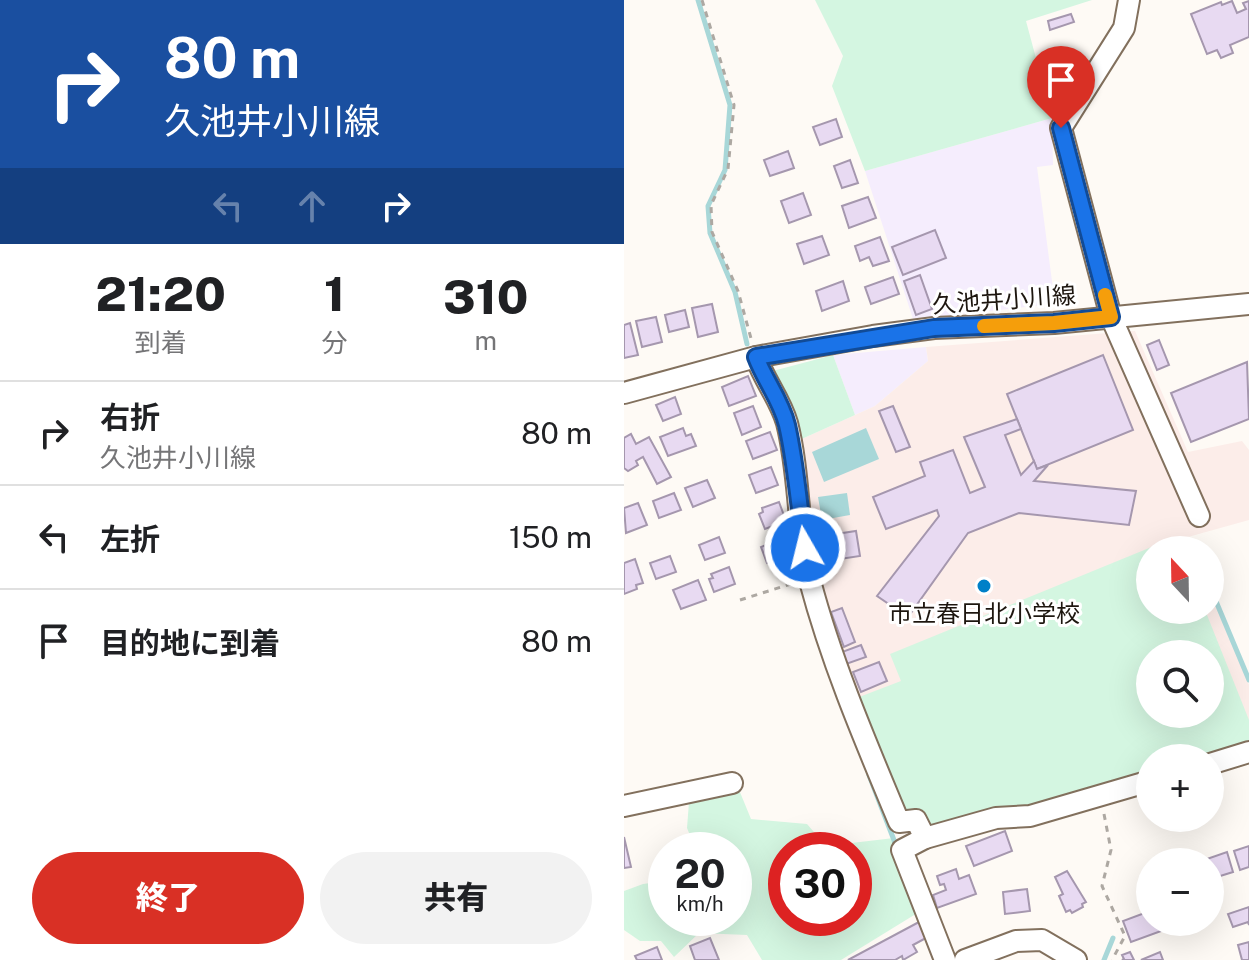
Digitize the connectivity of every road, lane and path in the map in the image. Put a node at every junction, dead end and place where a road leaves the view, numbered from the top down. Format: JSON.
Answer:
{"nodes":[{"id":1,"x":702,"y":0,"type":"edge"},
{"id":2,"x":1129,"y":0,"type":"edge"},
{"id":3,"x":1249,"y":304,"type":"edge"},
{"id":4,"x":1111,"y":317,"type":"junction"},
{"id":5,"x":756,"y":357,"type":"junction"},
{"id":6,"x":624,"y":393,"type":"edge"},
{"id":7,"x":1199,"y":516,"type":"dead end"},
{"id":8,"x":799,"y":581,"type":"dead end"},
{"id":9,"x":740,"y":600,"type":"dead end"},
{"id":10,"x":1249,"y":752,"type":"edge"},
{"id":11,"x":1224,"y":760,"type":"edge"},
{"id":12,"x":732,"y":783,"type":"dead end"},
{"id":13,"x":1136,"y":785,"type":"edge"},
{"id":14,"x":1100,"y":795,"type":"junction"},
{"id":15,"x":624,"y":806,"type":"edge"},
{"id":16,"x":925,"y":838,"type":"junction"},
{"id":17,"x":945,"y":960,"type":"edge"},
{"id":18,"x":965,"y":960,"type":"edge"},
{"id":19,"x":1076,"y":960,"type":"edge"},
{"id":20,"x":1112,"y":960,"type":"edge"}],
"edges":[{"from":1,"to":5,"type":"path"},
{"from":2,"to":4,"type":"street"},
{"from":3,"to":4,"type":"street","name":"久池井小川線"},
{"from":4,"to":5,"type":"street","name":"久池井小川線"},
{"from":4,"to":7,"type":"street"},
{"from":5,"to":6,"type":"street","name":"久池井小川線"},
{"from":5,"to":16,"type":"street"},
{"from":8,"to":9,"type":"path"},
{"from":10,"to":11,"type":"street"},
{"from":12,"to":15,"type":"street"},
{"from":13,"to":14,"type":"street"},
{"from":14,"to":16,"type":"street"},
{"from":14,"to":20,"type":"path"},
{"from":16,"to":17,"type":"street"},
{"from":18,"to":19,"type":"street"}]}
